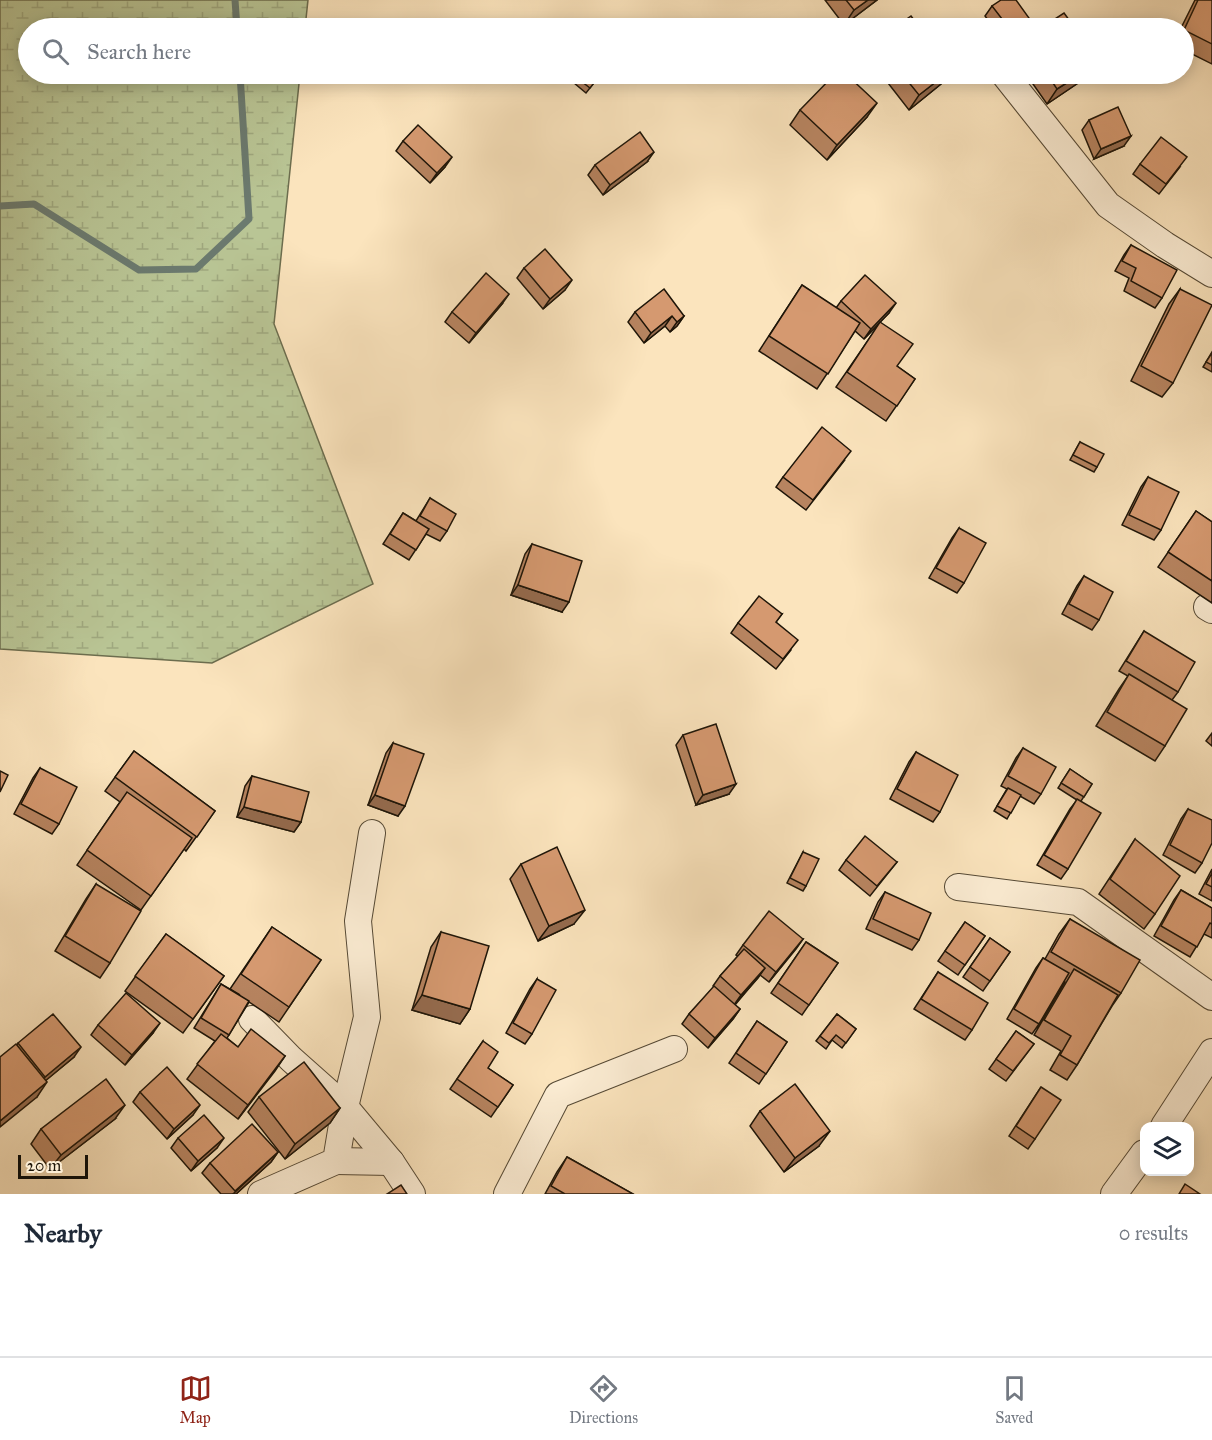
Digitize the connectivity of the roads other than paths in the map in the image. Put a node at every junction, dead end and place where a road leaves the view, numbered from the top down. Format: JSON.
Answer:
{"nodes":[{"id":1,"x":1012,"y":84,"type":"edge"},
{"id":2,"x":1212,"y":274,"type":"edge"},
{"id":3,"x":372,"y":833,"type":"dead end"},
{"id":4,"x":958,"y":887,"type":"dead end"},
{"id":5,"x":1212,"y":997,"type":"edge"},
{"id":6,"x":252,"y":1019,"type":"dead end"},
{"id":7,"x":674,"y":1049,"type":"dead end"},
{"id":8,"x":1212,"y":1052,"type":"edge"},
{"id":9,"x":345,"y":1107,"type":"junction"},
{"id":10,"x":1167,"y":1122,"type":"edge"},
{"id":11,"x":1140,"y":1158,"type":"edge"},
{"id":12,"x":336,"y":1161,"type":"junction"},
{"id":13,"x":391,"y":1162,"type":"junction"},
{"id":14,"x":261,"y":1194,"type":"edge"},
{"id":15,"x":412,"y":1194,"type":"edge"},
{"id":16,"x":507,"y":1194,"type":"edge"},
{"id":17,"x":1114,"y":1194,"type":"edge"}],
"edges":[{"from":1,"to":2,"type":"street"},
{"from":3,"to":9,"type":"street"},
{"from":4,"to":5,"type":"street"},
{"from":6,"to":9,"type":"street"},
{"from":7,"to":16,"type":"street"},
{"from":8,"to":10,"type":"street"},
{"from":9,"to":12,"type":"street"},
{"from":9,"to":13,"type":"street"},
{"from":11,"to":17,"type":"street"},
{"from":12,"to":13,"type":"street"},
{"from":12,"to":14,"type":"street"},
{"from":13,"to":15,"type":"street"}]}
